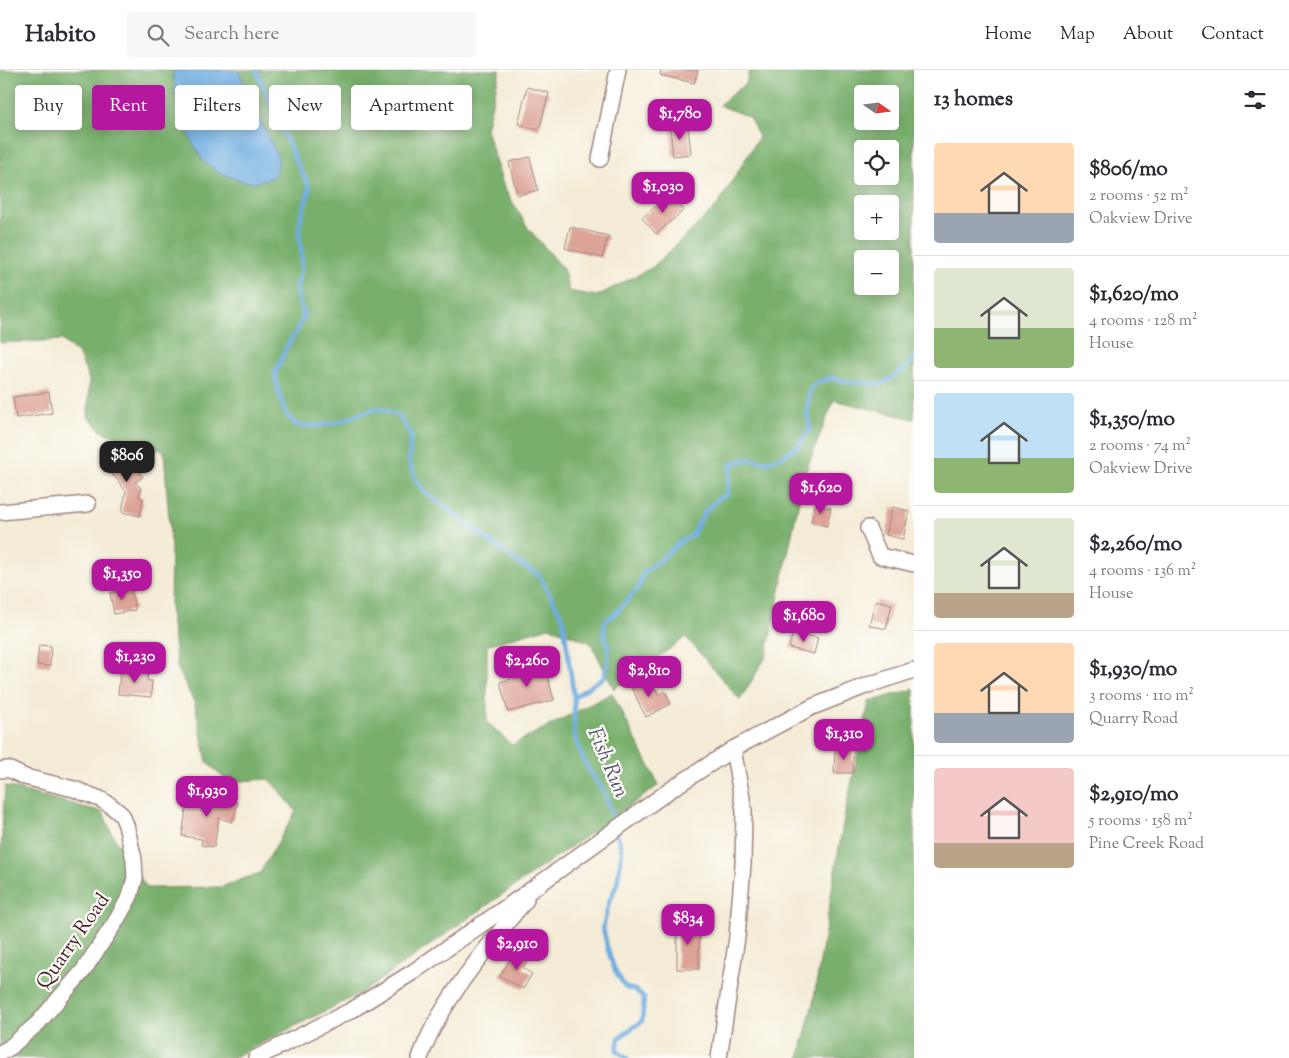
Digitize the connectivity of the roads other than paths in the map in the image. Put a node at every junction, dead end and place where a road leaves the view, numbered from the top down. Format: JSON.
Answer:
{"nodes":[{"id":1,"x":618,"y":70,"type":"edge"},
{"id":2,"x":600,"y":159,"type":"dead end"},
{"id":3,"x":88,"y":504,"type":"dead end"},
{"id":4,"x":0,"y":512,"type":"edge"},
{"id":5,"x":868,"y":528,"type":"dead end"},
{"id":6,"x":914,"y":564,"type":"edge"},
{"id":7,"x":914,"y":670,"type":"edge"},
{"id":8,"x":733,"y":749,"type":"junction"},
{"id":9,"x":0,"y":770,"type":"edge"},
{"id":10,"x":538,"y":885,"type":"junction"},
{"id":11,"x":0,"y":1054,"type":"edge"},
{"id":12,"x":256,"y":1058,"type":"edge"},
{"id":13,"x":420,"y":1058,"type":"edge"},
{"id":14,"x":719,"y":1058,"type":"edge"}],
"edges":[{"from":1,"to":2,"type":"street"},
{"from":3,"to":4,"type":"street"},
{"from":5,"to":6,"type":"street"},
{"from":7,"to":8,"type":"street"},
{"from":8,"to":10,"type":"street"},
{"from":8,"to":14,"type":"street"},
{"from":9,"to":11,"type":"street","name":"Quarry Road"},
{"from":10,"to":12,"type":"street"},
{"from":10,"to":13,"type":"street"}]}
